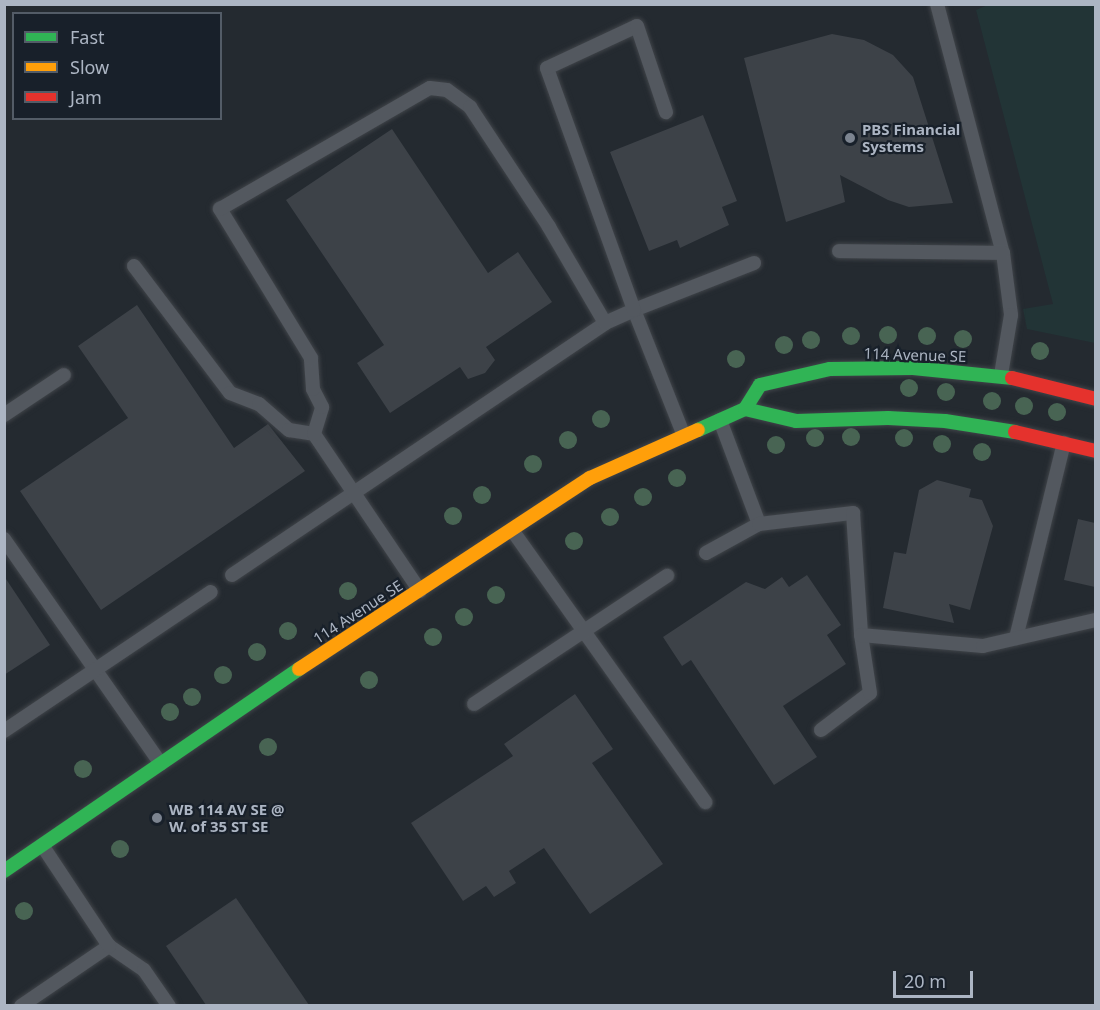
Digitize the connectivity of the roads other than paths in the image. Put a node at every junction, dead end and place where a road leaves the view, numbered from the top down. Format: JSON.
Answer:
{"nodes":[{"id":1,"x":937,"y":4,"type":"edge"},
{"id":2,"x":666,"y":112,"type":"dead end"},
{"id":3,"x":839,"y":251,"type":"dead end"},
{"id":4,"x":1002,"y":254,"type":"junction"},
{"id":5,"x":754,"y":262,"type":"dead end"},
{"id":6,"x":134,"y":266,"type":"dead end"},
{"id":7,"x":634,"y":310,"type":"junction"},
{"id":8,"x":605,"y":323,"type":"junction"},
{"id":9,"x":64,"y":375,"type":"dead end"},
{"id":10,"x":1001,"y":375,"type":"junction"},
{"id":11,"x":1095,"y":399,"type":"edge"},
{"id":12,"x":745,"y":409,"type":"junction"},
{"id":13,"x":4,"y":415,"type":"edge"},
{"id":14,"x":720,"y":420,"type":"junction"},
{"id":15,"x":314,"y":434,"type":"junction"},
{"id":16,"x":684,"y":436,"type":"junction"},
{"id":17,"x":1064,"y":443,"type":"junction"},
{"id":18,"x":1095,"y":451,"type":"edge"},
{"id":19,"x":354,"y":494,"type":"junction"},
{"id":20,"x":759,"y":524,"type":"junction"},
{"id":21,"x":512,"y":530,"type":"junction"},
{"id":22,"x":4,"y":539,"type":"edge"},
{"id":23,"x":706,"y":553,"type":"dead end"},
{"id":24,"x":232,"y":575,"type":"dead end"},
{"id":25,"x":667,"y":576,"type":"dead end"},
{"id":26,"x":420,"y":591,"type":"junction"},
{"id":27,"x":211,"y":592,"type":"dead end"},
{"id":28,"x":1095,"y":620,"type":"edge"},
{"id":29,"x":585,"y":633,"type":"junction"},
{"id":30,"x":861,"y":635,"type":"junction"},
{"id":31,"x":1016,"y":638,"type":"junction"},
{"id":32,"x":94,"y":671,"type":"junction"},
{"id":33,"x":474,"y":704,"type":"dead end"},
{"id":34,"x":821,"y":730,"type":"dead end"},
{"id":35,"x":4,"y":731,"type":"edge"},
{"id":36,"x":161,"y":764,"type":"junction"},
{"id":37,"x":705,"y":802,"type":"dead end"},
{"id":38,"x":42,"y":845,"type":"junction"},
{"id":39,"x":4,"y":871,"type":"edge"},
{"id":40,"x":109,"y":946,"type":"junction"},
{"id":41,"x":21,"y":1005,"type":"edge"},
{"id":42,"x":169,"y":1005,"type":"edge"}],
"edges":[{"from":1,"to":4,"type":"lane"},
{"from":2,"to":7,"type":"lane"},
{"from":3,"to":4,"type":"lane"},
{"from":4,"to":10,"type":"lane"},
{"from":5,"to":7,"type":"lane"},
{"from":6,"to":15,"type":"lane"},
{"from":7,"to":8,"type":"lane"},
{"from":7,"to":16,"type":"lane"},
{"from":8,"to":15,"type":"lane"},
{"from":8,"to":19,"type":"lane"},
{"from":9,"to":13,"type":"lane"},
{"from":10,"to":11,"type":"main road","name":"114 Avenue SE"},
{"from":10,"to":12,"type":"main road","name":"114 Avenue SE"},
{"from":12,"to":14,"type":"main road","name":"114 Avenue SE"},
{"from":12,"to":17,"type":"main road"},
{"from":14,"to":16,"type":"main road","name":"114 Avenue SE"},
{"from":14,"to":20,"type":"lane"},
{"from":15,"to":19,"type":"lane"},
{"from":16,"to":21,"type":"main road","name":"114 Avenue SE"},
{"from":17,"to":18,"type":"main road"},
{"from":17,"to":31,"type":"lane"},
{"from":19,"to":24,"type":"lane"},
{"from":19,"to":26,"type":"lane"},
{"from":20,"to":23,"type":"lane"},
{"from":20,"to":30,"type":"lane"},
{"from":21,"to":26,"type":"main road","name":"114 Avenue SE"},
{"from":21,"to":29,"type":"lane"},
{"from":22,"to":32,"type":"lane"},
{"from":25,"to":29,"type":"lane"},
{"from":26,"to":36,"type":"main road","name":"114 Avenue SE"},
{"from":27,"to":32,"type":"lane"},
{"from":28,"to":31,"type":"lane"},
{"from":29,"to":33,"type":"lane"},
{"from":29,"to":37,"type":"lane"},
{"from":30,"to":31,"type":"lane"},
{"from":30,"to":34,"type":"lane"},
{"from":32,"to":35,"type":"lane"},
{"from":32,"to":36,"type":"lane"},
{"from":36,"to":38,"type":"main road","name":"114 Avenue SE"},
{"from":38,"to":39,"type":"main road","name":"114 Avenue SE"},
{"from":38,"to":40,"type":"lane"},
{"from":40,"to":41,"type":"lane"},
{"from":40,"to":42,"type":"lane"}]}
